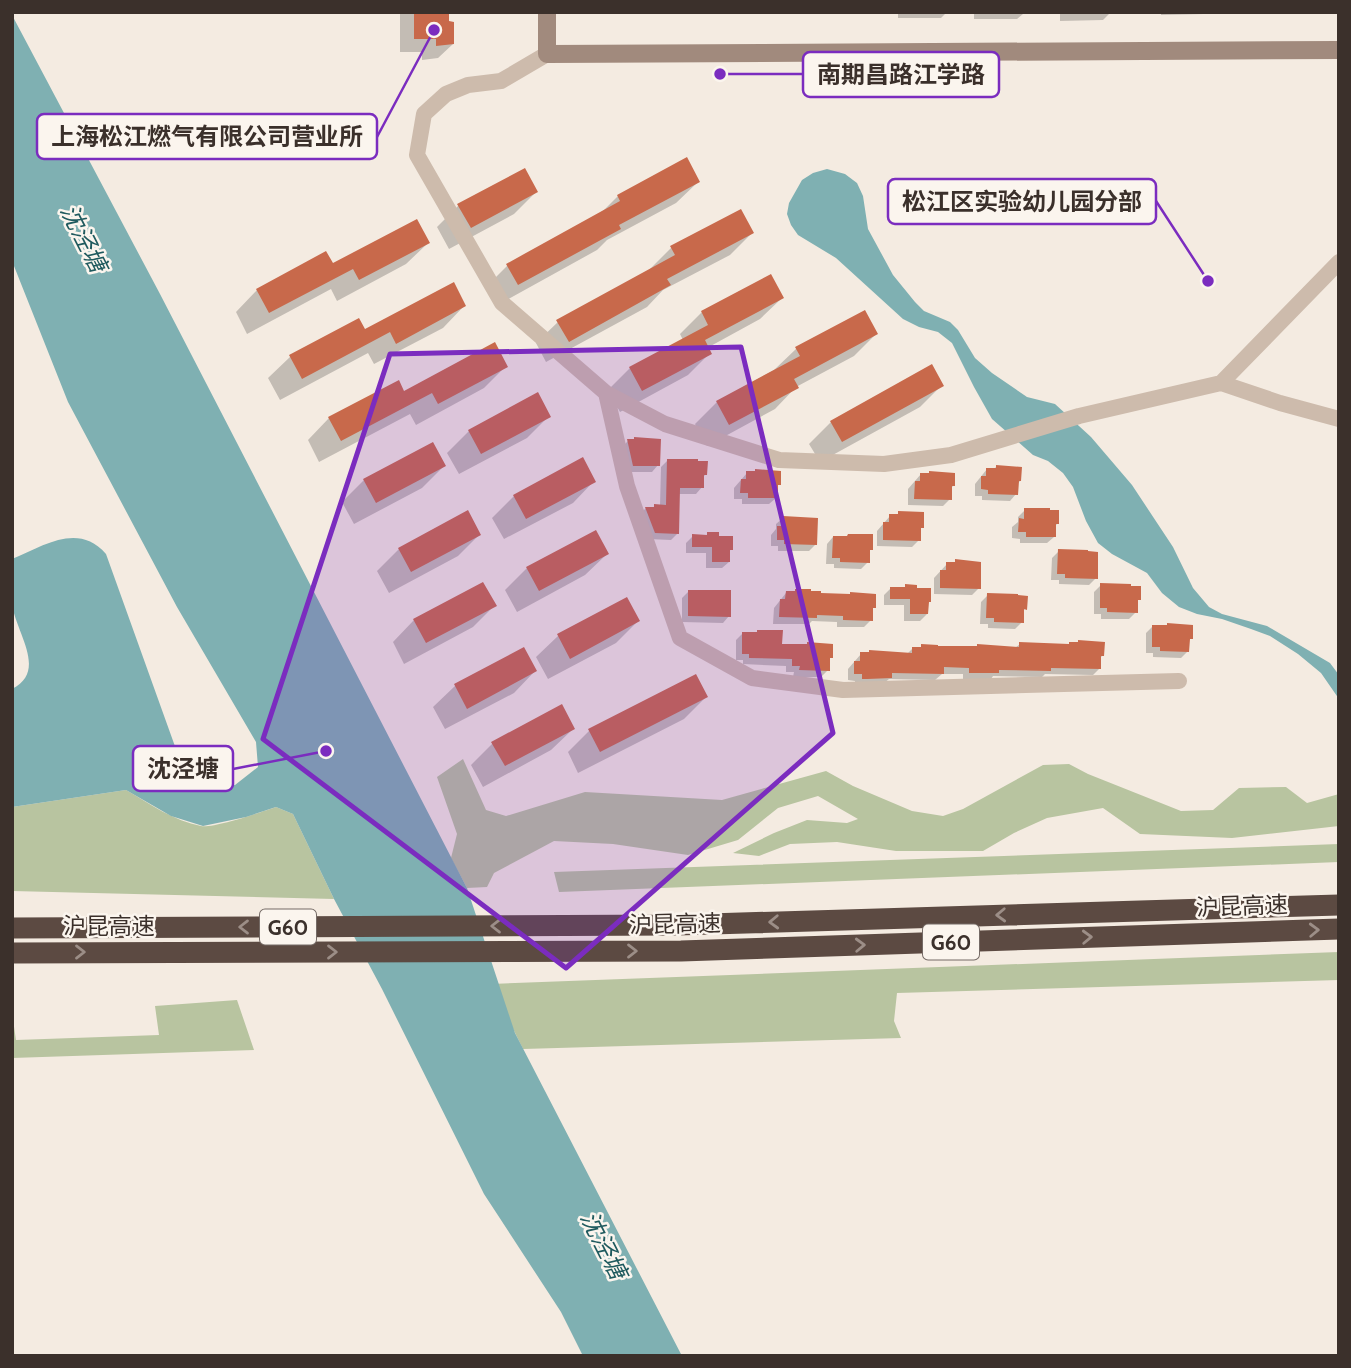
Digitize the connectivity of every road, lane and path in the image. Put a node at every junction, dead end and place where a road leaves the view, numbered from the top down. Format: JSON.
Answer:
{"nodes":[{"id":1,"x":547,"y":12,"type":"edge"},
{"id":2,"x":1339,"y":50,"type":"edge"},
{"id":3,"x":547,"y":54,"type":"junction"},
{"id":4,"x":1339,"y":262,"type":"edge"},
{"id":5,"x":1221,"y":383,"type":"junction"},
{"id":6,"x":606,"y":393,"type":"junction"},
{"id":7,"x":1339,"y":419,"type":"edge"},
{"id":8,"x":1178,"y":681,"type":"dead end"},
{"id":9,"x":1339,"y":905,"type":"edge"},
{"id":10,"x":12,"y":928,"type":"edge"},
{"id":11,"x":1339,"y":929,"type":"edge"},
{"id":12,"x":12,"y":953,"type":"edge"}],
"edges":[{"from":1,"to":3,"type":"main road"},
{"from":2,"to":3,"type":"main road"},
{"from":3,"to":6,"type":"street"},
{"from":4,"to":5,"type":"street"},
{"from":5,"to":6,"type":"street"},
{"from":5,"to":7,"type":"street"},
{"from":6,"to":8,"type":"street"},
{"from":9,"to":10,"type":"highway","name":"沪昆高速","number":"G60","one_way":true},
{"from":12,"to":11,"type":"highway","name":"沪昆高速","number":"G60","one_way":true}]}
